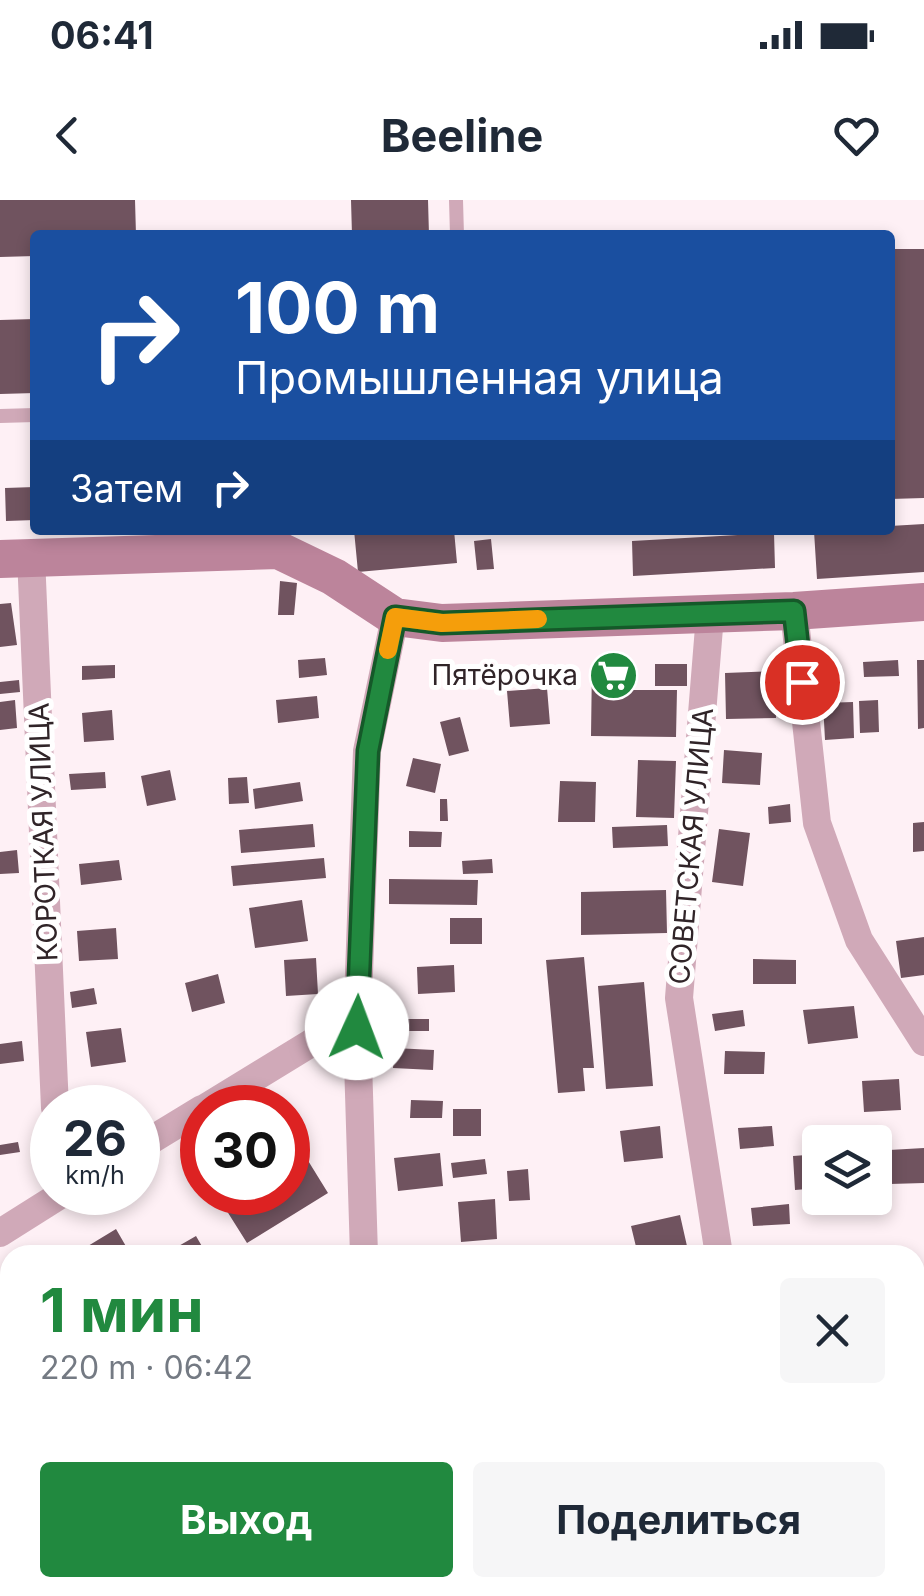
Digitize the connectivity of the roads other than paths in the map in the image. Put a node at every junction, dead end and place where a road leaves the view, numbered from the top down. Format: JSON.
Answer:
{"nodes":[{"id":1,"x":456,"y":200,"type":"edge"},
{"id":2,"x":457,"y":230,"type":"edge"},
{"id":3,"x":30,"y":415,"type":"edge"},
{"id":4,"x":0,"y":416,"type":"edge"},
{"id":5,"x":16,"y":558,"type":"edge"},
{"id":6,"x":924,"y":602,"type":"edge"},
{"id":7,"x":794,"y":611,"type":"junction"},
{"id":8,"x":710,"y":615,"type":"junction"},
{"id":9,"x":395,"y":617,"type":"junction"},
{"id":10,"x":357,"y":1028,"type":"junction"},
{"id":11,"x":924,"y":1042,"type":"edge"},
{"id":12,"x":53,"y":1085,"type":"edge"},
{"id":13,"x":242,"y":1085,"type":"edge"},
{"id":14,"x":30,"y":1214,"type":"edge"},
{"id":15,"x":0,"y":1233,"type":"edge"},
{"id":16,"x":364,"y":1245,"type":"edge"},
{"id":17,"x":716,"y":1245,"type":"edge"}],
"edges":[{"from":1,"to":2,"type":"lane"},
{"from":3,"to":4,"type":"lane"},
{"from":5,"to":9,"type":"main road"},
{"from":5,"to":12,"type":"street","name":"КОРОТКАЯ УЛИЦА"},
{"from":6,"to":7,"type":"main road"},
{"from":7,"to":8,"type":"main road"},
{"from":7,"to":11,"type":"street"},
{"from":8,"to":9,"type":"main road"},
{"from":8,"to":17,"type":"street","name":"СОВЕТСКАЯ УЛИЦА"},
{"from":9,"to":10,"type":"street"},
{"from":10,"to":13,"type":"street"},
{"from":10,"to":16,"type":"street"},
{"from":14,"to":15,"type":"street"}]}
